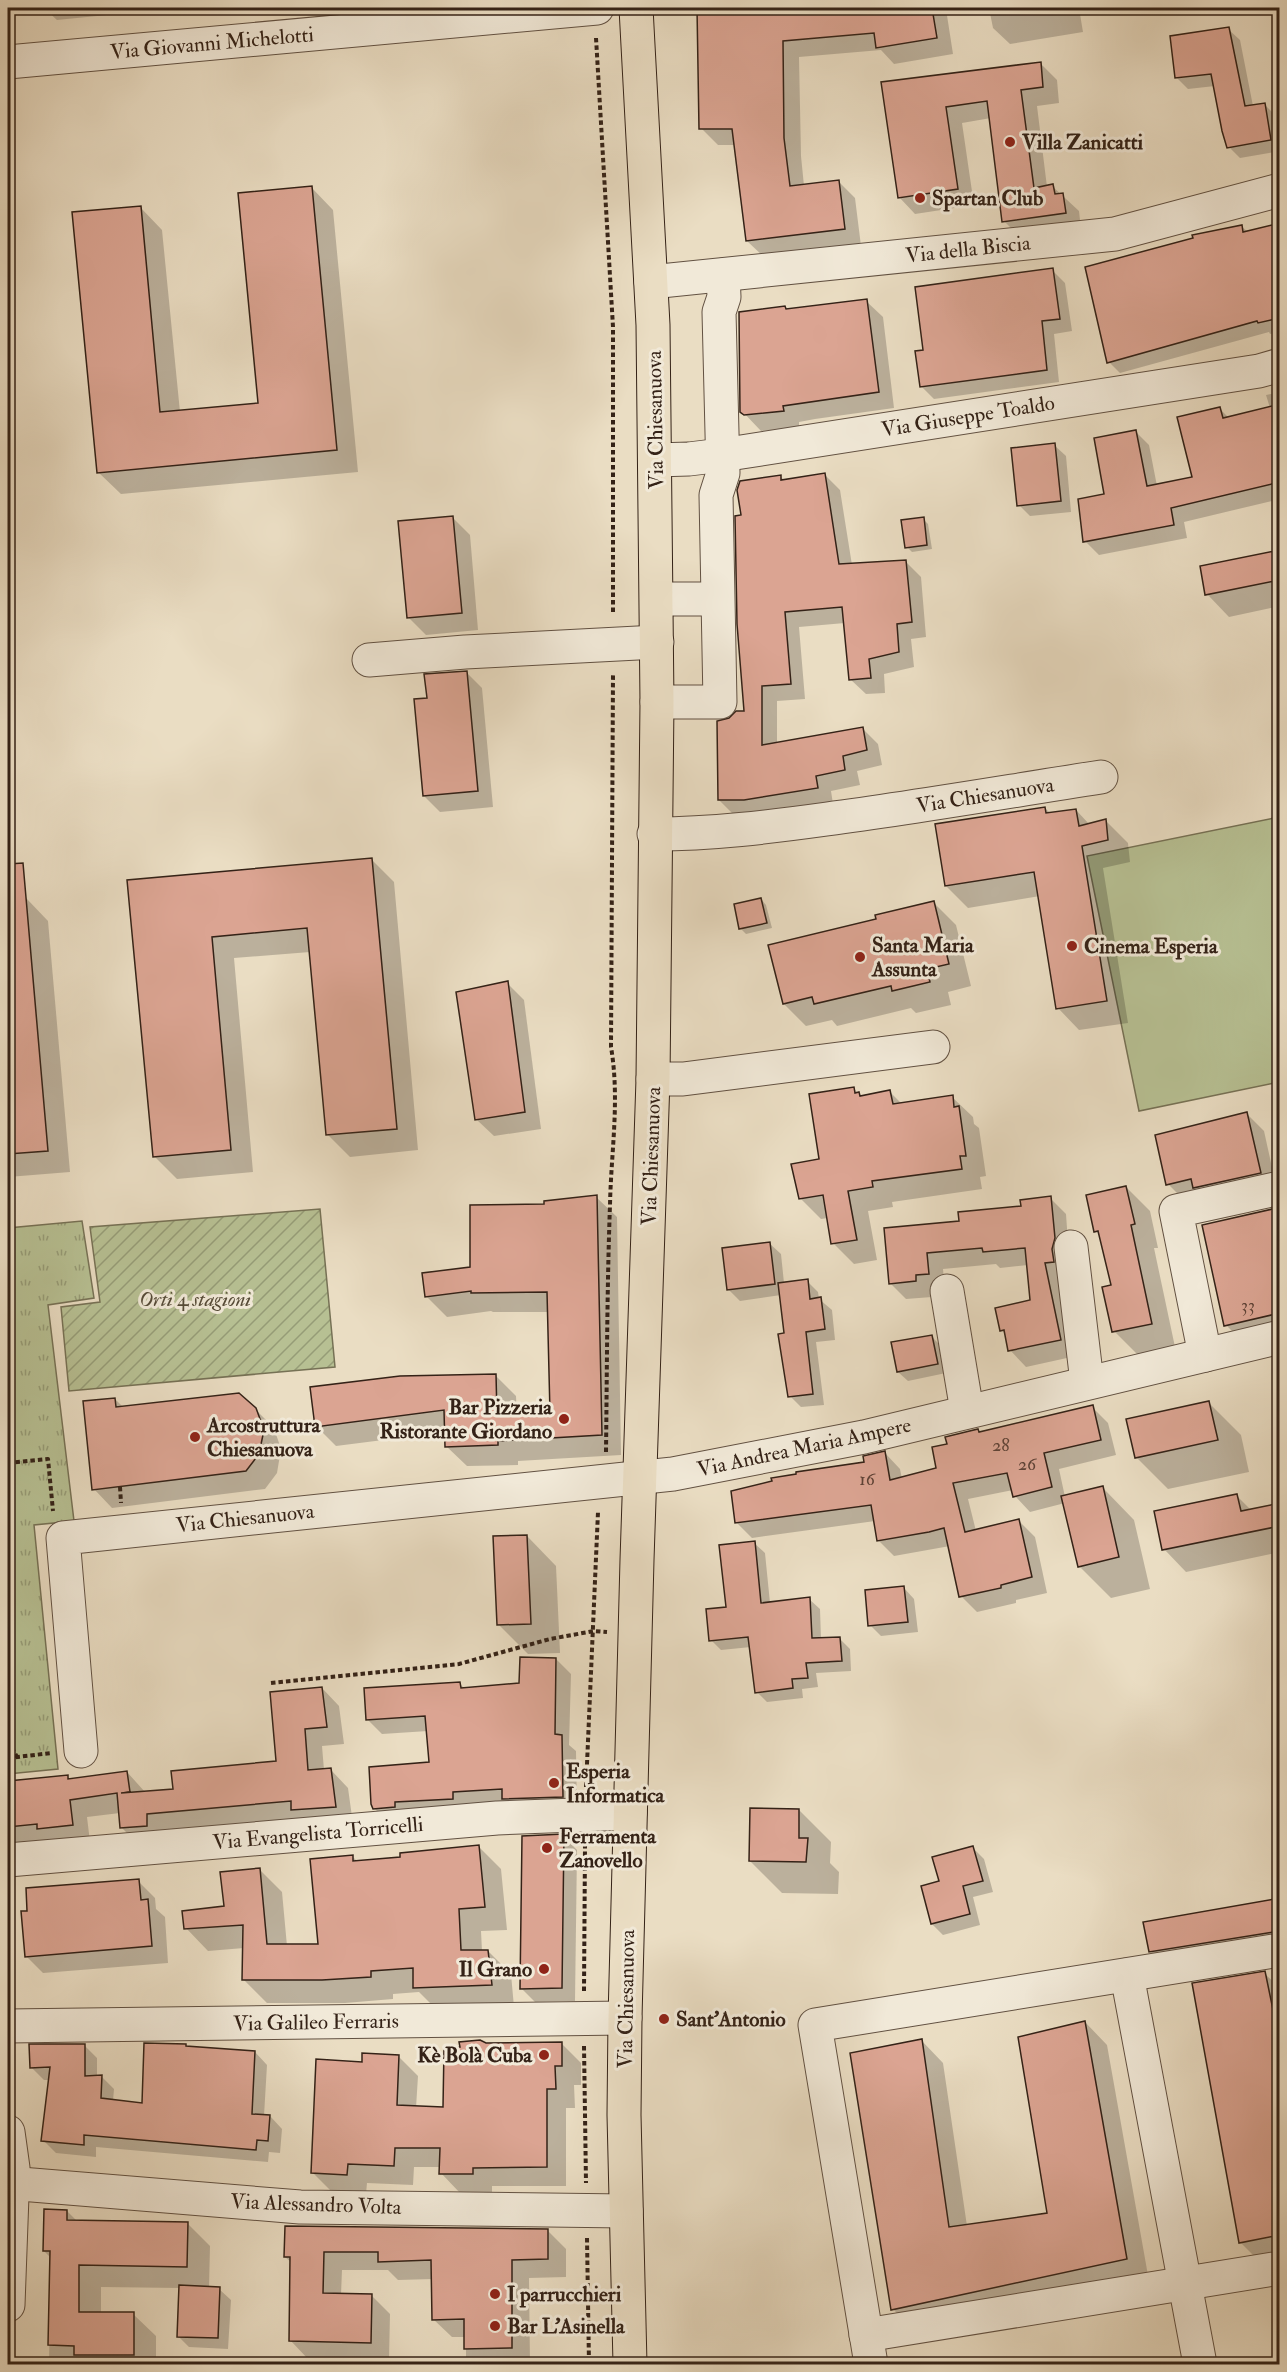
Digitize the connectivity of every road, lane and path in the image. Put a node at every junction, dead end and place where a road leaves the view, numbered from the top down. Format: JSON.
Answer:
{"nodes":[{"id":1,"x":597,"y":8,"type":"edge"},
{"id":2,"x":636,"y":8,"type":"edge"},
{"id":3,"x":596,"y":42,"type":"dead end"},
{"id":4,"x":8,"y":62,"type":"edge"},
{"id":5,"x":1280,"y":190,"type":"edge"},
{"id":6,"x":723,"y":275,"type":"junction"},
{"id":7,"x":651,"y":282,"type":"junction"},
{"id":8,"x":1280,"y":365,"type":"edge"},
{"id":9,"x":722,"y":455,"type":"junction"},
{"id":10,"x":656,"y":460,"type":"junction"},
{"id":11,"x":657,"y":599,"type":"junction"},
{"id":12,"x":717,"y":599,"type":"junction"},
{"id":13,"x":613,"y":606,"type":"dead end"},
{"id":14,"x":657,"y":642,"type":"junction"},
{"id":15,"x":369,"y":660,"type":"dead end"},
{"id":16,"x":613,"y":694,"type":"dead end"},
{"id":17,"x":657,"y":702,"type":"junction"},
{"id":18,"x":1101,"y":777,"type":"dead end"},
{"id":19,"x":654,"y":834,"type":"junction"},
{"id":20,"x":933,"y":1047,"type":"dead end"},
{"id":21,"x":653,"y":1078,"type":"junction"},
{"id":22,"x":1280,"y":1188,"type":"edge"},
{"id":23,"x":1071,"y":1247,"type":"dead end"},
{"id":24,"x":947,"y":1291,"type":"dead end"},
{"id":25,"x":1280,"y":1337,"type":"edge"},
{"id":26,"x":1205,"y":1355,"type":"junction"},
{"id":27,"x":1087,"y":1382,"type":"junction"},
{"id":28,"x":967,"y":1411,"type":"junction"},
{"id":29,"x":606,"y":1459,"type":"dead end"},
{"id":30,"x":8,"y":1463,"type":"edge"},
{"id":31,"x":640,"y":1478,"type":"junction"},
{"id":32,"x":598,"y":1502,"type":"dead end"},
{"id":33,"x":63,"y":1538,"type":"junction"},
{"id":34,"x":594,"y":1631,"type":"junction"},
{"id":35,"x":635,"y":1634,"type":"junction"},
{"id":36,"x":271,"y":1683,"type":"dead end"},
{"id":37,"x":8,"y":1741,"type":"edge"},
{"id":38,"x":81,"y":1751,"type":"joint"},
{"id":39,"x":17,"y":1757,"type":"junction"},
{"id":40,"x":8,"y":1758,"type":"edge"},
{"id":41,"x":585,"y":1796,"type":"dead end"},
{"id":42,"x":630,"y":1813,"type":"junction"},
{"id":43,"x":585,"y":1840,"type":"dead end"},
{"id":44,"x":8,"y":1860,"type":"edge"},
{"id":45,"x":1280,"y":1950,"type":"edge"},
{"id":46,"x":1127,"y":1975,"type":"junction"},
{"id":47,"x":584,"y":1998,"type":"dead end"},
{"id":48,"x":625,"y":2018,"type":"junction"},
{"id":49,"x":8,"y":2026,"type":"edge"},
{"id":50,"x":584,"y":2036,"type":"dead end"},
{"id":51,"x":8,"y":2132,"type":"edge"},
{"id":52,"x":10,"y":2184,"type":"edge"},
{"id":53,"x":586,"y":2185,"type":"dead end"},
{"id":54,"x":626,"y":2211,"type":"junction"},
{"id":55,"x":587,"y":2231,"type":"dead end"},
{"id":56,"x":1280,"y":2268,"type":"edge"},
{"id":57,"x":1185,"y":2283,"type":"junction"},
{"id":58,"x":8,"y":2305,"type":"edge"},
{"id":59,"x":869,"y":2350,"type":"edge"},
{"id":60,"x":589,"y":2364,"type":"edge"},
{"id":61,"x":630,"y":2364,"type":"edge"},
{"id":62,"x":1200,"y":2364,"type":"edge"}],
"edges":[{"from":1,"to":4,"type":"street","name":"Via Giovanni Michelotti"},
{"from":2,"to":7,"type":"main road","name":"Via Chiesanuova"},
{"from":3,"to":13,"type":"path"},
{"from":5,"to":6,"type":"street","name":"Via della Biscia"},
{"from":6,"to":7,"type":"street","name":"Via della Biscia"},
{"from":6,"to":9,"type":"street"},
{"from":7,"to":10,"type":"main road","name":"Via Chiesanuova"},
{"from":8,"to":9,"type":"street","name":"Via Giuseppe Toaldo"},
{"from":9,"to":10,"type":"street","name":"Via Giuseppe Toaldo"},
{"from":9,"to":12,"type":"street"},
{"from":10,"to":11,"type":"main road","name":"Via Chiesanuova"},
{"from":11,"to":12,"type":"street"},
{"from":11,"to":14,"type":"main road","name":"Via Chiesanuova"},
{"from":12,"to":17,"type":"street"},
{"from":14,"to":15,"type":"street"},
{"from":14,"to":17,"type":"main road","name":"Via Chiesanuova"},
{"from":16,"to":29,"type":"path"},
{"from":17,"to":19,"type":"main road","name":"Via Chiesanuova"},
{"from":18,"to":19,"type":"street","name":"Via Chiesanuova"},
{"from":19,"to":21,"type":"main road","name":"Via Chiesanuova"},
{"from":20,"to":21,"type":"street"},
{"from":21,"to":31,"type":"main road","name":"Via Chiesanuova"},
{"from":22,"to":26,"type":"street"},
{"from":23,"to":27,"type":"street"},
{"from":24,"to":28,"type":"street"},
{"from":25,"to":26,"type":"street","name":"Via Andrea Maria Ampere"},
{"from":26,"to":27,"type":"street","name":"Via Andrea Maria Ampere"},
{"from":27,"to":28,"type":"street","name":"Via Andrea Maria Ampere"},
{"from":28,"to":31,"type":"street","name":"Via Andrea Maria Ampere"},
{"from":30,"to":33,"type":"path"},
{"from":31,"to":33,"type":"street","name":"Via Chiesanuova"},
{"from":31,"to":35,"type":"main road","name":"Via Chiesanuova"},
{"from":32,"to":34,"type":"path"},
{"from":33,"to":38,"type":"street"},
{"from":34,"to":35,"type":"path"},
{"from":34,"to":36,"type":"path"},
{"from":34,"to":41,"type":"path"},
{"from":35,"to":42,"type":"main road","name":"Via Chiesanuova"},
{"from":37,"to":39,"type":"path"},
{"from":38,"to":39,"type":"path"},
{"from":39,"to":40,"type":"path"},
{"from":42,"to":44,"type":"street","name":"Via Evangelista Torricelli"},
{"from":42,"to":48,"type":"main road","name":"Via Chiesanuova"},
{"from":43,"to":47,"type":"path"},
{"from":45,"to":46,"type":"street"},
{"from":46,"to":57,"type":"street"},
{"from":46,"to":59,"type":"street"},
{"from":48,"to":49,"type":"street","name":"Via Galileo Ferraris"},
{"from":48,"to":54,"type":"main road","name":"Via Chiesanuova"},
{"from":50,"to":53,"type":"path"},
{"from":51,"to":52,"type":"street"},
{"from":52,"to":54,"type":"street","name":"Via Alessandro Volta"},
{"from":52,"to":58,"type":"street"},
{"from":54,"to":61,"type":"main road","name":"Via Chiesanuova"},
{"from":55,"to":60,"type":"path"},
{"from":56,"to":57,"type":"street"},
{"from":57,"to":59,"type":"street"},
{"from":57,"to":62,"type":"street"}]}
